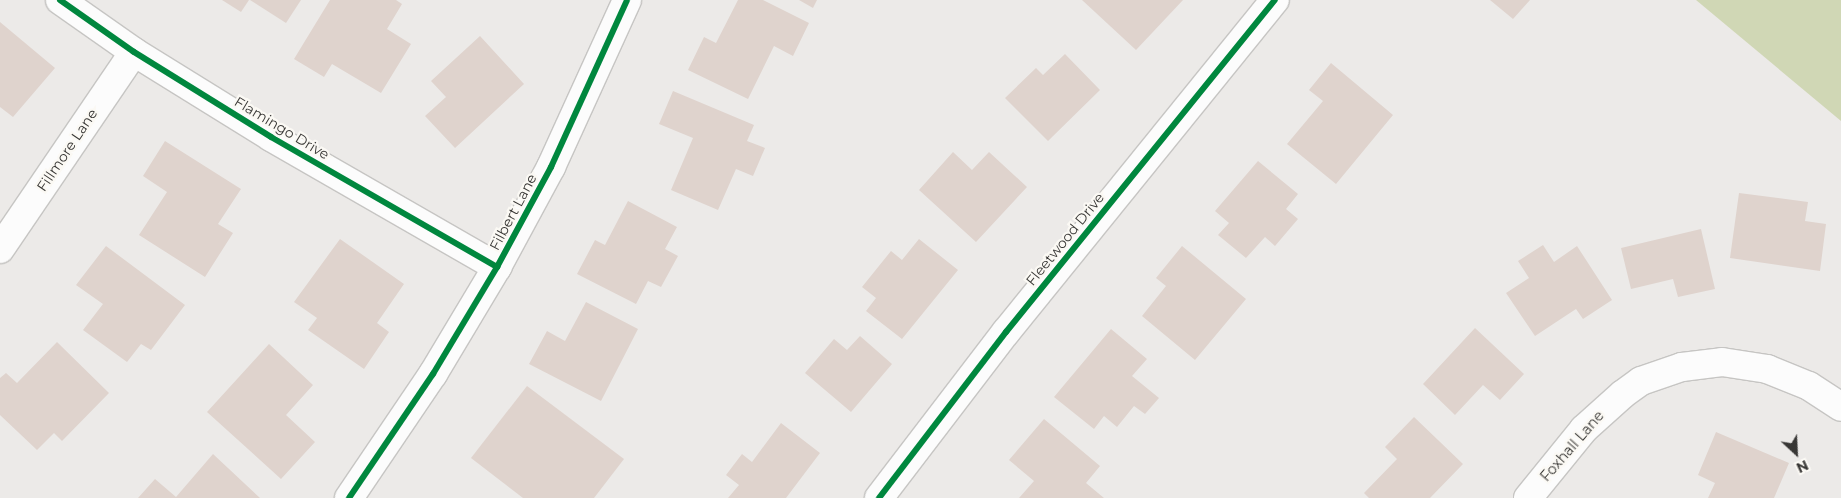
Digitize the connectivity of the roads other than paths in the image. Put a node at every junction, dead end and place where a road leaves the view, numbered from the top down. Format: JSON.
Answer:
{"nodes":[{"id":1,"x":60,"y":0,"type":"edge"},
{"id":2,"x":627,"y":0,"type":"edge"},
{"id":3,"x":1275,"y":0,"type":"edge"},
{"id":4,"x":134,"y":52,"type":"junction"},
{"id":5,"x":0,"y":249,"type":"edge"},
{"id":6,"x":497,"y":267,"type":"junction"},
{"id":7,"x":1841,"y":407,"type":"edge"},
{"id":8,"x":349,"y":498,"type":"edge"},
{"id":9,"x":879,"y":498,"type":"edge"},
{"id":10,"x":1528,"y":498,"type":"edge"}],
"edges":[{"from":1,"to":4,"type":"street","name":"Flamingo Drive"},
{"from":2,"to":6,"type":"street","name":"Filbert Lane"},
{"from":3,"to":9,"type":"street","name":"Fleetwood Drive"},
{"from":4,"to":5,"type":"street","name":"Fillmore Lane"},
{"from":4,"to":6,"type":"street","name":"Flamingo Drive"},
{"from":6,"to":8,"type":"street","name":"Filbert Lane"},
{"from":7,"to":10,"type":"street","name":"Foxhall Lane"}]}
